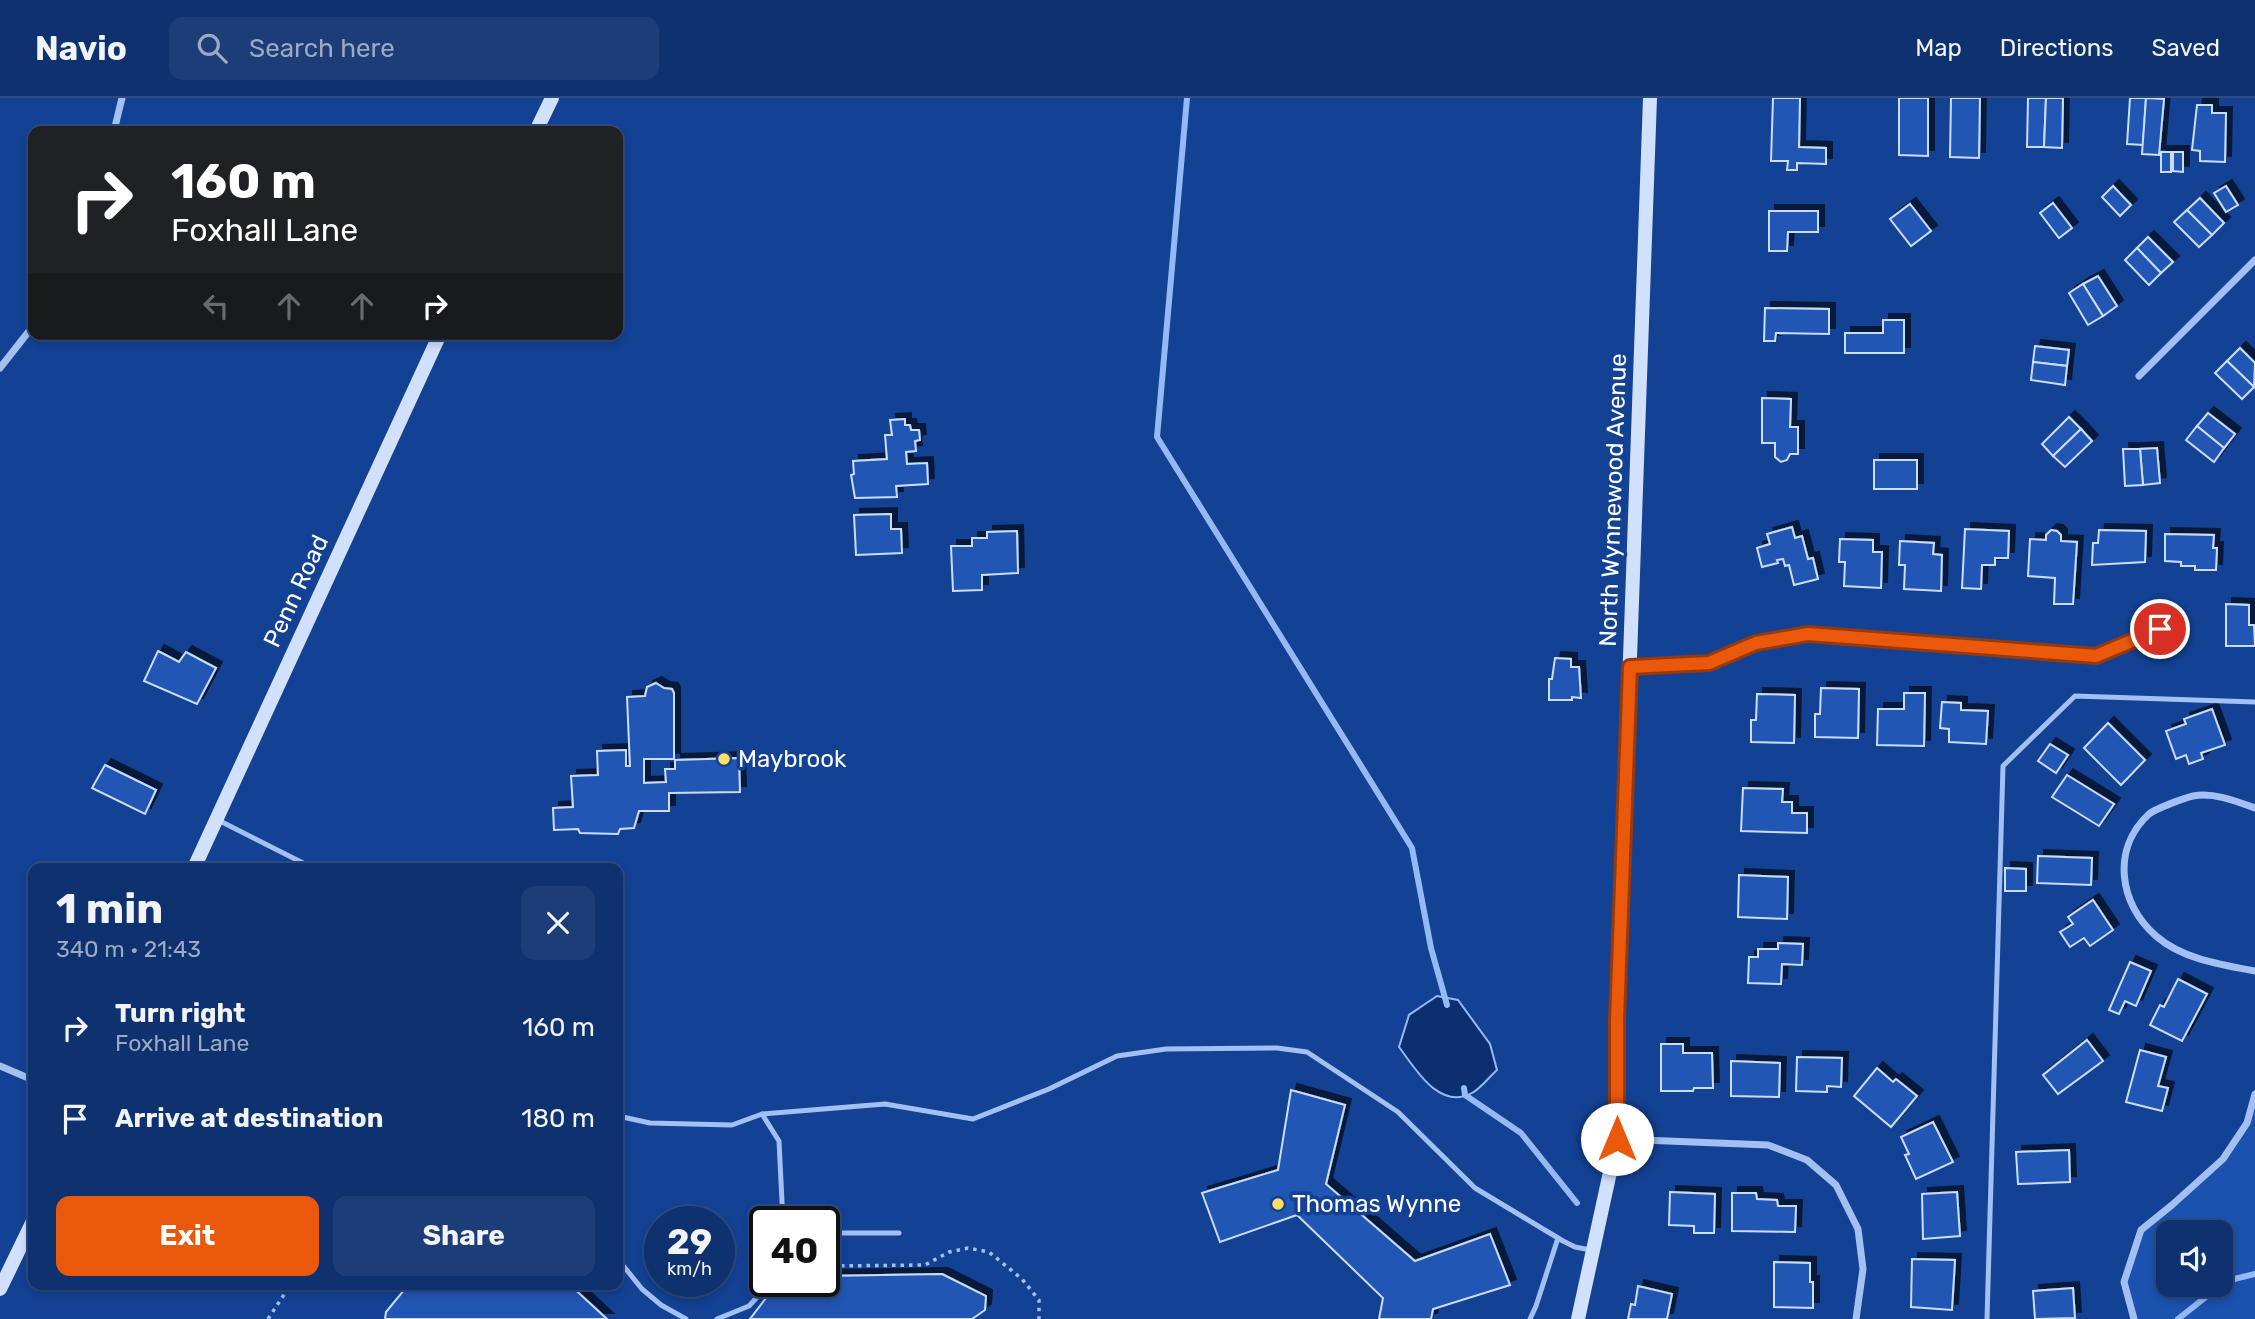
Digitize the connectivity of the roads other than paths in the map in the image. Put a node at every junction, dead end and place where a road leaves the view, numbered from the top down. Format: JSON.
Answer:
{"nodes":[{"id":1,"x":122,"y":98,"type":"edge"},
{"id":2,"x":552,"y":98,"type":"edge"},
{"id":3,"x":1650,"y":98,"type":"edge"},
{"id":4,"x":115,"y":126,"type":"edge"},
{"id":5,"x":538,"y":126,"type":"edge"},
{"id":6,"x":2255,"y":260,"type":"edge"},
{"id":7,"x":28,"y":332,"type":"edge"},
{"id":8,"x":437,"y":340,"type":"edge"},
{"id":9,"x":0,"y":368,"type":"edge"},
{"id":10,"x":2139,"y":376,"type":"dead end"},
{"id":11,"x":2160,"y":629,"type":"dead end"},
{"id":12,"x":1630,"y":667,"type":"junction"},
{"id":13,"x":2255,"y":702,"type":"edge"},
{"id":14,"x":2255,"y":808,"type":"edge"},
{"id":15,"x":216,"y":819,"type":"junction"},
{"id":16,"x":196,"y":863,"type":"edge"},
{"id":17,"x":303,"y":863,"type":"edge"},
{"id":18,"x":2255,"y":971,"type":"edge"},
{"id":19,"x":0,"y":1066,"type":"edge"},
{"id":20,"x":28,"y":1078,"type":"edge"},
{"id":21,"x":2255,"y":1094,"type":"edge"},
{"id":22,"x":762,"y":1114,"type":"junction"},
{"id":23,"x":623,"y":1118,"type":"edge"},
{"id":24,"x":1617,"y":1139,"type":"junction"},
{"id":25,"x":782,"y":1206,"type":"edge"},
{"id":26,"x":28,"y":1231,"type":"edge"},
{"id":27,"x":840,"y":1233,"type":"edge"},
{"id":28,"x":899,"y":1233,"type":"dead end"},
{"id":29,"x":1558,"y":1238,"type":"junction"},
{"id":30,"x":1591,"y":1250,"type":"junction"},
{"id":31,"x":623,"y":1266,"type":"edge"},
{"id":32,"x":0,"y":1289,"type":"edge"},
{"id":33,"x":757,"y":1297,"type":"edge"},
{"id":34,"x":686,"y":1319,"type":"edge"},
{"id":35,"x":717,"y":1319,"type":"edge"},
{"id":36,"x":1530,"y":1319,"type":"edge"},
{"id":37,"x":1578,"y":1319,"type":"edge"},
{"id":38,"x":1856,"y":1319,"type":"edge"},
{"id":39,"x":1987,"y":1319,"type":"edge"},
{"id":40,"x":2134,"y":1319,"type":"edge"}],
"edges":[{"from":1,"to":4,"type":"street"},
{"from":2,"to":5,"type":"street"},
{"from":3,"to":12,"type":"street","name":"North Wynnewood Avenue"},
{"from":6,"to":10,"type":"street"},
{"from":7,"to":9,"type":"street"},
{"from":8,"to":15,"type":"street","name":"Penn Road"},
{"from":11,"to":12,"type":"street"},
{"from":12,"to":24,"type":"street","name":"North Wynnewood Avenue"},
{"from":13,"to":39,"type":"lane"},
{"from":14,"to":18,"type":"street"},
{"from":15,"to":16,"type":"street","name":"Penn Road"},
{"from":15,"to":17,"type":"lane"},
{"from":19,"to":20,"type":"street"},
{"from":21,"to":40,"type":"street"},
{"from":22,"to":23,"type":"lane"},
{"from":22,"to":25,"type":"lane"},
{"from":22,"to":29,"type":"lane"},
{"from":24,"to":30,"type":"street","name":"North Wynnewood Avenue"},
{"from":24,"to":38,"type":"street"},
{"from":26,"to":32,"type":"street"},
{"from":27,"to":28,"type":"lane"},
{"from":29,"to":30,"type":"lane"},
{"from":29,"to":36,"type":"lane"},
{"from":30,"to":37,"type":"street","name":"North Wynnewood Avenue"},
{"from":31,"to":34,"type":"lane"},
{"from":33,"to":35,"type":"lane"}]}
